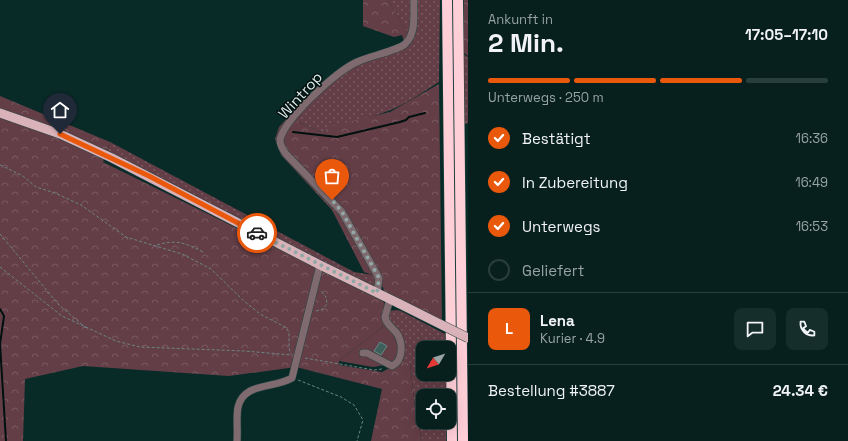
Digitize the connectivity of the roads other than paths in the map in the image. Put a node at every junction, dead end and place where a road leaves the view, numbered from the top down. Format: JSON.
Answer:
{"nodes":[{"id":1,"x":414,"y":0,"type":"edge"},
{"id":2,"x":447,"y":0,"type":"edge"},
{"id":3,"x":458,"y":0,"type":"edge"},
{"id":4,"x":0,"y":113,"type":"edge"},
{"id":5,"x":320,"y":266,"type":"junction"},
{"id":6,"x":377,"y":293,"type":"junction"},
{"id":7,"x":390,"y":299,"type":"junction"},
{"id":8,"x":468,"y":338,"type":"edge"},
{"id":9,"x":363,"y":353,"type":"dead end"},
{"id":10,"x":237,"y":441,"type":"edge"},
{"id":11,"x":452,"y":441,"type":"edge"},
{"id":12,"x":463,"y":441,"type":"edge"}],
"edges":[{"from":1,"to":6,"type":"street","name":"Wintrop"},
{"from":2,"to":11,"type":"highway"},
{"from":3,"to":12,"type":"highway"},
{"from":4,"to":5,"type":"main road"},
{"from":5,"to":6,"type":"main road"},
{"from":5,"to":10,"type":"street"},
{"from":6,"to":7,"type":"main road"},
{"from":7,"to":8,"type":"main road","bridge":true},
{"from":7,"to":9,"type":"street"}]}
